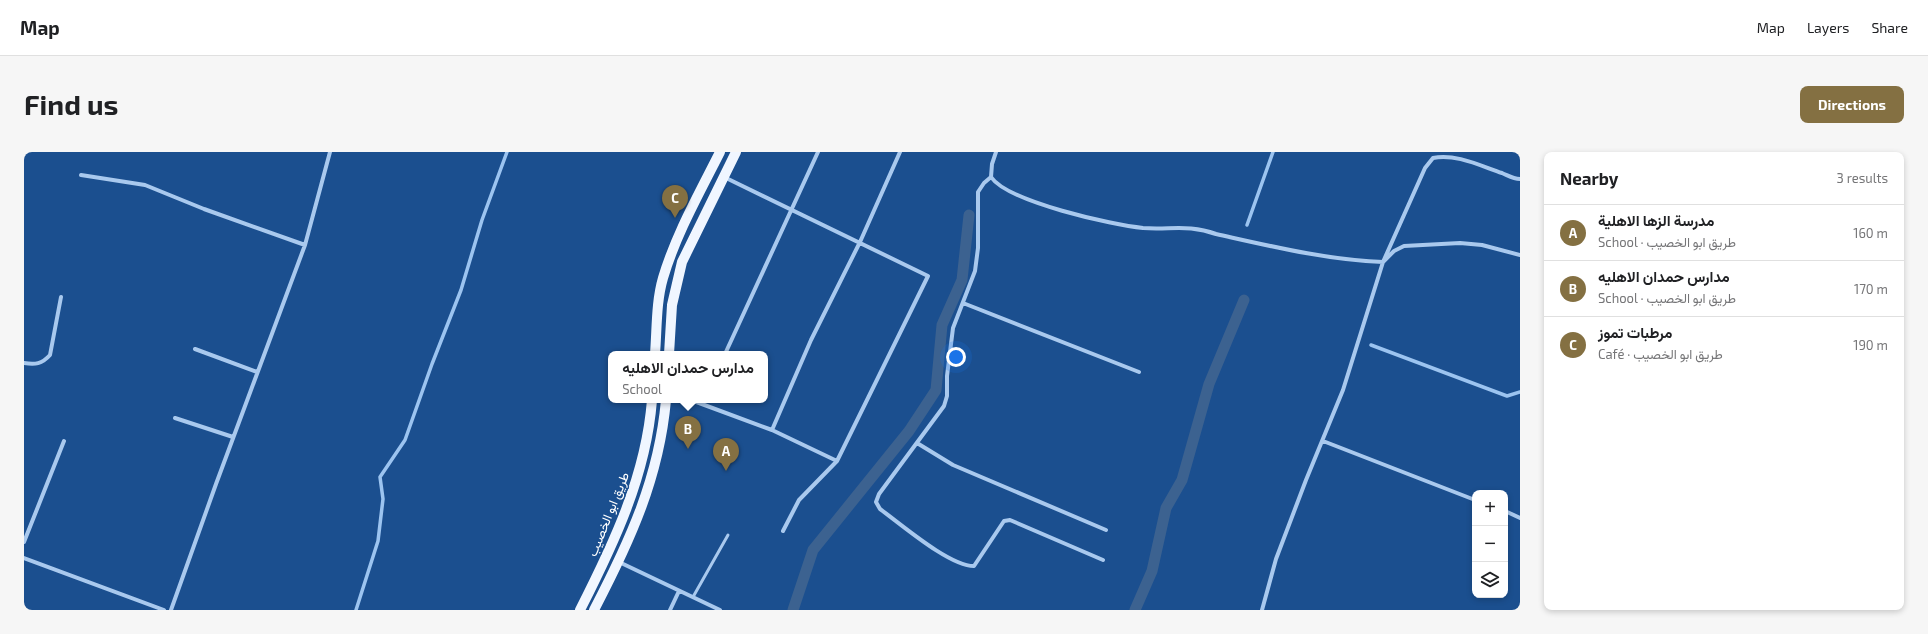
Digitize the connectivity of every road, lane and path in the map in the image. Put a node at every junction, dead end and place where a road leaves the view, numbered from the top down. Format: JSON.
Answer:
{"nodes":[{"id":1,"x":330,"y":152,"type":"edge"},
{"id":2,"x":720,"y":152,"type":"edge"},
{"id":3,"x":736,"y":152,"type":"edge"},
{"id":4,"x":818,"y":152,"type":"edge"},
{"id":5,"x":900,"y":152,"type":"edge"},
{"id":6,"x":996,"y":152,"type":"edge"},
{"id":7,"x":81,"y":175,"type":"dead end"},
{"id":8,"x":724,"y":177,"type":"junction"},
{"id":9,"x":991,"y":177,"type":"junction"},
{"id":10,"x":1520,"y":179,"type":"edge"},
{"id":11,"x":791,"y":209,"type":"junction"},
{"id":12,"x":860,"y":242,"type":"junction"},
{"id":13,"x":305,"y":245,"type":"junction"},
{"id":14,"x":1520,"y":255,"type":"edge"},
{"id":15,"x":1383,"y":262,"type":"junction"},
{"id":16,"x":62,"y":297,"type":"dead end"},
{"id":17,"x":963,"y":303,"type":"junction"},
{"id":18,"x":195,"y":349,"type":"dead end"},
{"id":19,"x":655,"y":351,"type":"edge"},
{"id":20,"x":669,"y":351,"type":"edge"},
{"id":21,"x":726,"y":351,"type":"edge"},
{"id":22,"x":24,"y":363,"type":"edge"},
{"id":23,"x":257,"y":372,"type":"junction"},
{"id":24,"x":1139,"y":372,"type":"dead end"},
{"id":25,"x":652,"y":403,"type":"edge"},
{"id":26,"x":666,"y":403,"type":"edge"},
{"id":27,"x":708,"y":403,"type":"edge"},
{"id":28,"x":175,"y":418,"type":"dead end"},
{"id":29,"x":772,"y":430,"type":"junction"},
{"id":30,"x":233,"y":437,"type":"junction"},
{"id":31,"x":64,"y":441,"type":"dead end"},
{"id":32,"x":1322,"y":441,"type":"junction"},
{"id":33,"x":917,"y":443,"type":"junction"},
{"id":34,"x":837,"y":461,"type":"junction"},
{"id":35,"x":1472,"y":499,"type":"edge"},
{"id":36,"x":1508,"y":512,"type":"edge"},
{"id":37,"x":1520,"y":518,"type":"edge"},
{"id":38,"x":1106,"y":530,"type":"dead end"},
{"id":39,"x":783,"y":531,"type":"dead end"},
{"id":40,"x":728,"y":535,"type":"dead end"},
{"id":41,"x":24,"y":542,"type":"edge"},
{"id":42,"x":24,"y":558,"type":"edge"},
{"id":43,"x":1103,"y":560,"type":"dead end"},
{"id":44,"x":619,"y":562,"type":"junction"},
{"id":45,"x":679,"y":591,"type":"junction"},
{"id":46,"x":693,"y":597,"type":"junction"},
{"id":47,"x":582,"y":609,"type":"edge"},
{"id":48,"x":164,"y":610,"type":"edge"},
{"id":49,"x":171,"y":610,"type":"edge"},
{"id":50,"x":594,"y":610,"type":"edge"},
{"id":51,"x":670,"y":610,"type":"edge"},
{"id":52,"x":720,"y":610,"type":"edge"},
{"id":53,"x":1262,"y":610,"type":"edge"}],
"edges":[{"from":1,"to":13,"type":"street"},
{"from":2,"to":19,"type":"main road"},
{"from":3,"to":8,"type":"main road"},
{"from":4,"to":11,"type":"street"},
{"from":5,"to":12,"type":"street"},
{"from":6,"to":9,"type":"street"},
{"from":7,"to":13,"type":"street"},
{"from":8,"to":11,"type":"street"},
{"from":8,"to":20,"type":"main road"},
{"from":9,"to":15,"type":"street"},
{"from":9,"to":17,"type":"street"},
{"from":10,"to":15,"type":"street"},
{"from":11,"to":12,"type":"street"},
{"from":11,"to":21,"type":"street"},
{"from":12,"to":29,"type":"street"},
{"from":12,"to":34,"type":"street"},
{"from":13,"to":23,"type":"street"},
{"from":14,"to":15,"type":"street"},
{"from":15,"to":32,"type":"street"},
{"from":16,"to":22,"type":"street"},
{"from":17,"to":24,"type":"street"},
{"from":17,"to":33,"type":"street"},
{"from":18,"to":23,"type":"street"},
{"from":23,"to":30,"type":"street"},
{"from":25,"to":47,"type":"main road","name":"طريق ابو الخصيب"},
{"from":26,"to":44,"type":"main road"},
{"from":27,"to":29,"type":"street"},
{"from":28,"to":30,"type":"street"},
{"from":29,"to":34,"type":"street"},
{"from":30,"to":49,"type":"street"},
{"from":31,"to":41,"type":"street"},
{"from":32,"to":35,"type":"street"},
{"from":32,"to":53,"type":"street"},
{"from":33,"to":38,"type":"street"},
{"from":33,"to":43,"type":"street"},
{"from":34,"to":39,"type":"street"},
{"from":36,"to":37,"type":"street"},
{"from":40,"to":46,"type":"lane"},
{"from":42,"to":48,"type":"street"},
{"from":44,"to":45,"type":"street"},
{"from":44,"to":50,"type":"main road"},
{"from":45,"to":46,"type":"street"},
{"from":45,"to":51,"type":"street"},
{"from":46,"to":52,"type":"street"}]}
